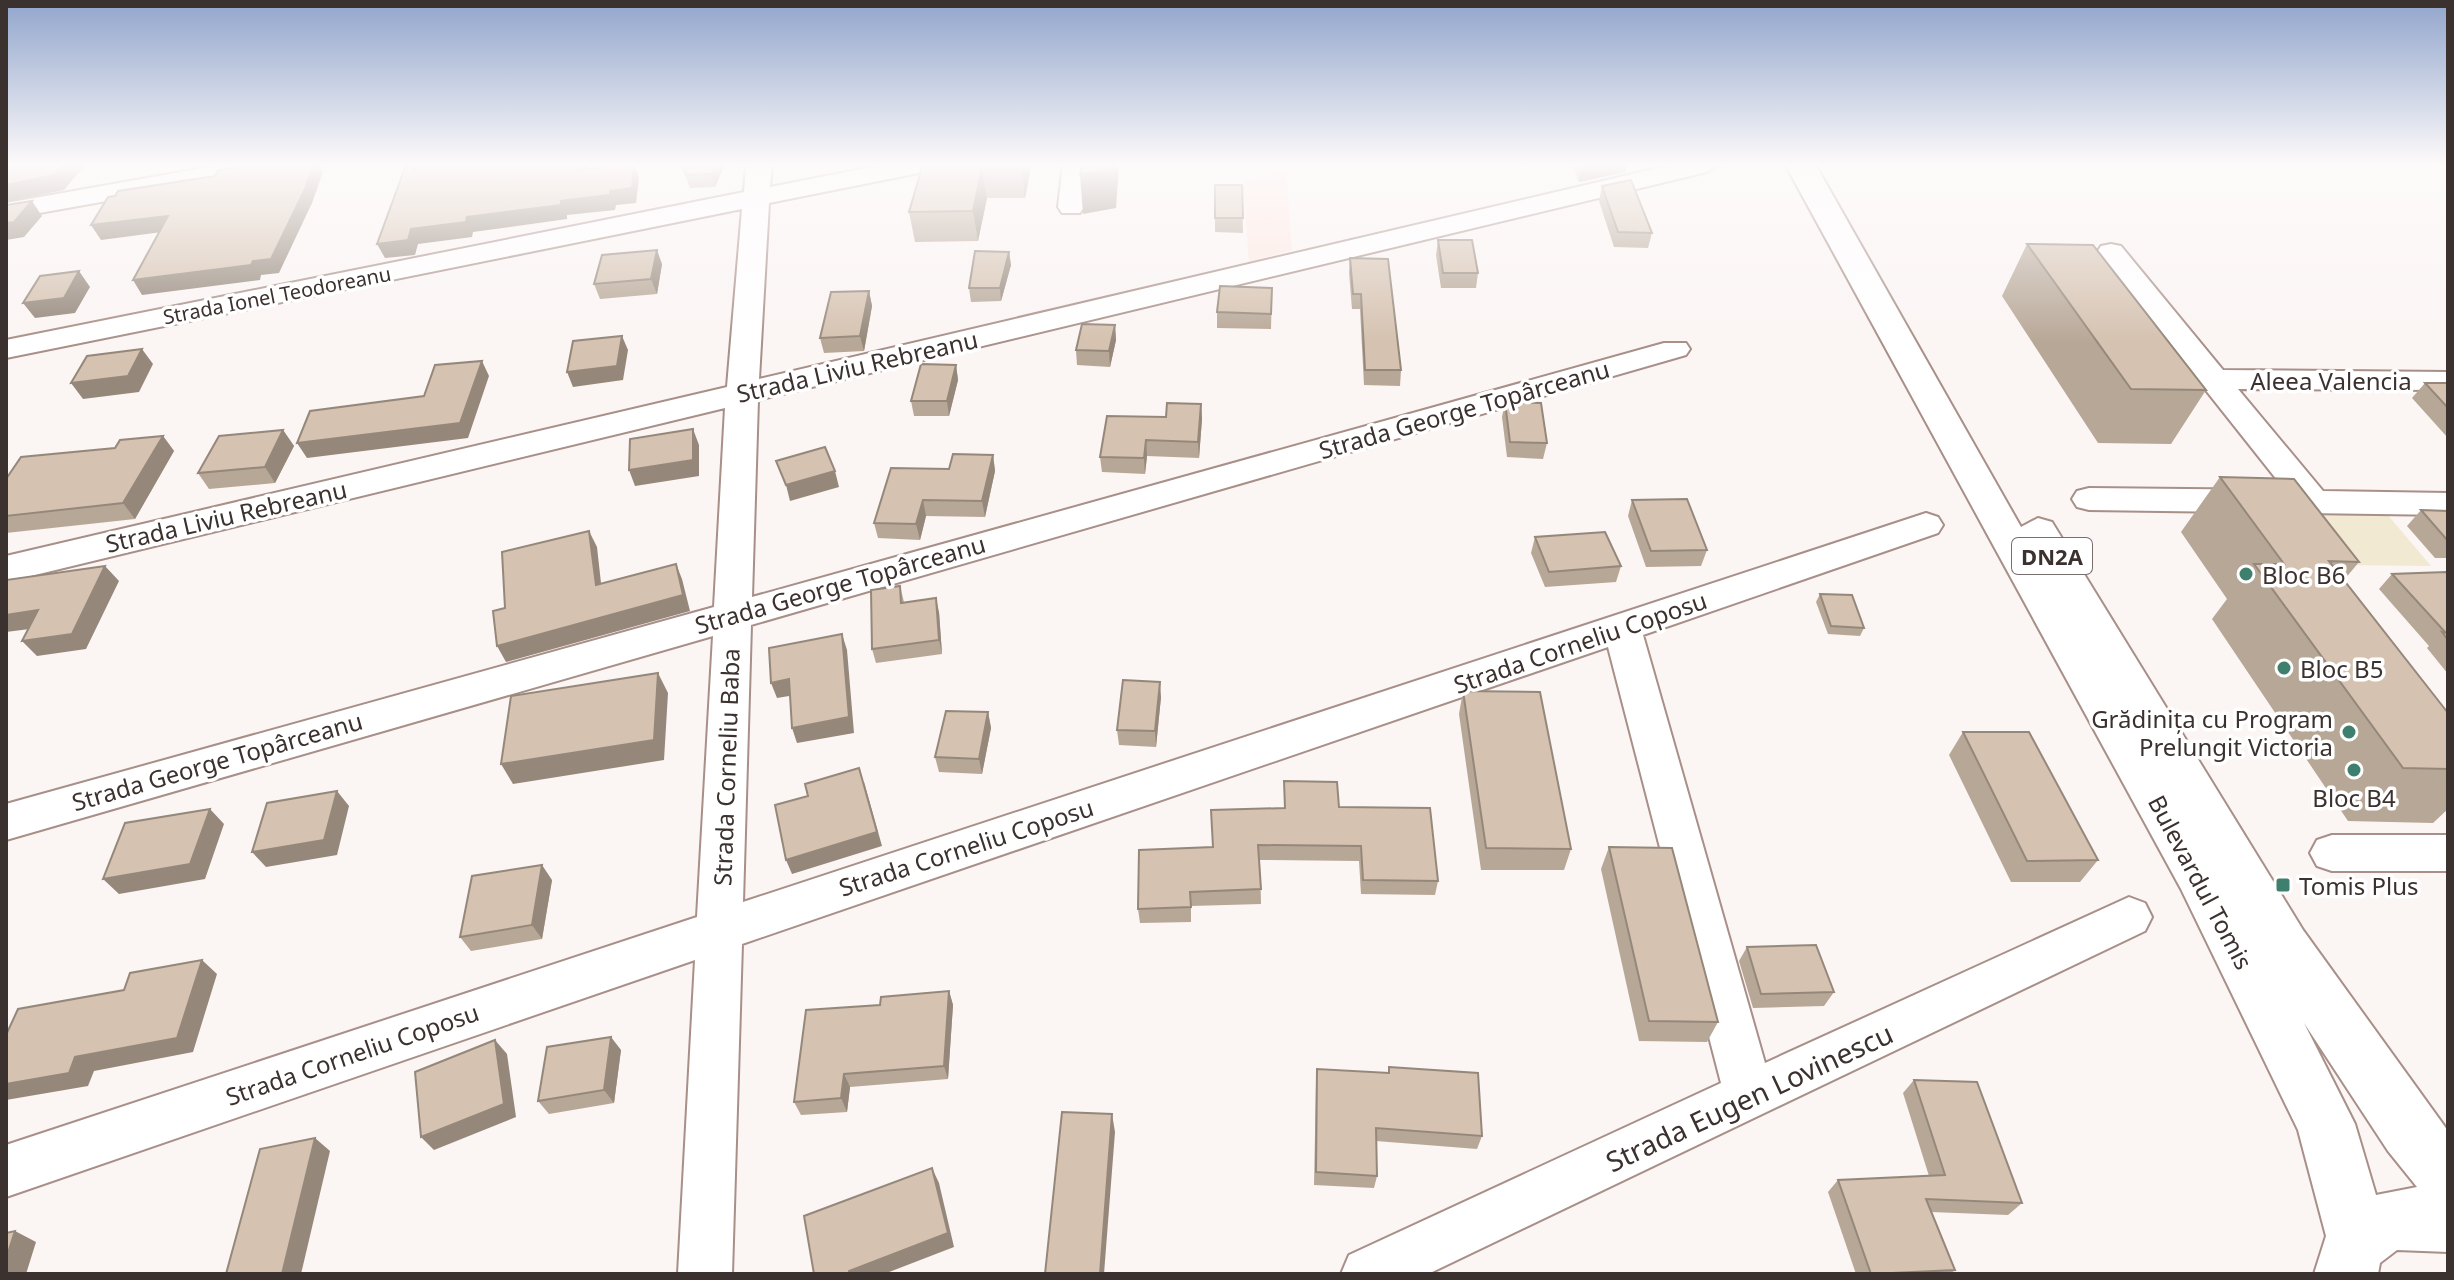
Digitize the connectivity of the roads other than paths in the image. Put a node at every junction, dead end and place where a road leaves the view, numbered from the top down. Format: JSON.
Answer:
{"nodes":[{"id":1,"x":629,"y":224,"type":"edge"},
{"id":2,"x":755,"y":224,"type":"edge"},
{"id":3,"x":1455,"y":224,"type":"edge"},
{"id":4,"x":1833,"y":224,"type":"edge"},
{"id":5,"x":1856,"y":224,"type":"edge"},
{"id":6,"x":2111,"y":252,"type":"dead end"},
{"id":7,"x":6,"y":349,"type":"edge"},
{"id":8,"x":1675,"y":349,"type":"dead end"},
{"id":9,"x":2213,"y":379,"type":"junction"},
{"id":10,"x":2448,"y":381,"type":"edge"},
{"id":11,"x":742,"y":393,"type":"junction"},
{"id":12,"x":2089,"y":499,"type":"dead end"},
{"id":13,"x":2313,"y":502,"type":"junction"},
{"id":14,"x":2448,"y":504,"type":"edge"},
{"id":15,"x":1926,"y":525,"type":"dead end"},
{"id":16,"x":6,"y":569,"type":"edge"},
{"id":17,"x":733,"y":615,"type":"junction"},
{"id":18,"x":1622,"y":629,"type":"junction"},
{"id":19,"x":6,"y":822,"type":"edge"},
{"id":20,"x":2332,"y":853,"type":"dead end"},
{"id":21,"x":2448,"y":853,"type":"edge"},
{"id":22,"x":2129,"y":917,"type":"dead end"},
{"id":23,"x":719,"y":930,"type":"junction"},
{"id":24,"x":1750,"y":1097,"type":"junction"},
{"id":25,"x":6,"y":1171,"type":"edge"},
{"id":26,"x":2448,"y":1177,"type":"edge"},
{"id":27,"x":2448,"y":1221,"type":"edge"},
{"id":28,"x":2352,"y":1256,"type":"edge"},
{"id":29,"x":705,"y":1274,"type":"edge"},
{"id":30,"x":1368,"y":1274,"type":"edge"}],
"edges":[{"from":1,"to":7,"type":"street","name":"Strada Ionel Teodoreanu"},
{"from":2,"to":11,"type":"street","name":"Strada Corneliu Baba"},
{"from":3,"to":11,"type":"street","name":"Strada Liviu Rebreanu"},
{"from":4,"to":28,"type":"main road","name":"Bulevardul Tomis","number":"DN2A"},
{"from":5,"to":26,"type":"main road","name":"Bulevardul Tomis","number":"DN2A"},
{"from":6,"to":9,"type":"street"},
{"from":8,"to":17,"type":"street","name":"Strada George Topârceanu"},
{"from":9,"to":10,"type":"street","name":"Aleea Valencia"},
{"from":9,"to":13,"type":"street"},
{"from":11,"to":16,"type":"street","name":"Strada Liviu Rebreanu"},
{"from":11,"to":17,"type":"street","name":"Strada Corneliu Baba"},
{"from":12,"to":13,"type":"street"},
{"from":13,"to":14,"type":"street"},
{"from":15,"to":18,"type":"street","name":"Strada Corneliu Coposu"},
{"from":17,"to":19,"type":"street","name":"Strada George Topârceanu"},
{"from":17,"to":23,"type":"street","name":"Strada Corneliu Baba"},
{"from":18,"to":23,"type":"street","name":"Strada Corneliu Coposu"},
{"from":18,"to":24,"type":"street"},
{"from":20,"to":21,"type":"street"},
{"from":22,"to":24,"type":"street","name":"Strada Eugen Lovinescu"},
{"from":23,"to":25,"type":"street","name":"Strada Corneliu Coposu"},
{"from":23,"to":29,"type":"street","name":"Strada Corneliu Baba"},
{"from":24,"to":30,"type":"street","name":"Strada Eugen Lovinescu"},
{"from":27,"to":28,"type":"main road","number":"DN2A"}]}
